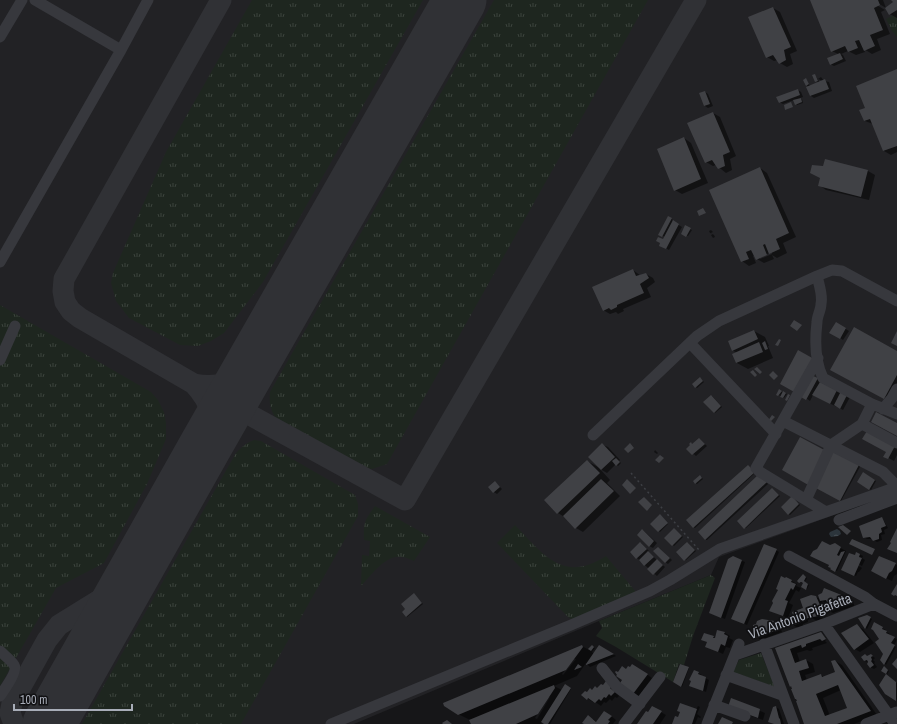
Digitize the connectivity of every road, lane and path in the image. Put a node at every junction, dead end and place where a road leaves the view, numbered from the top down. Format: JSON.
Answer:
{"nodes":[{"id":1,"x":22,"y":0,"type":"edge"},
{"id":2,"x":35,"y":0,"type":"edge"},
{"id":3,"x":148,"y":0,"type":"edge"},
{"id":4,"x":0,"y":37,"type":"edge"},
{"id":5,"x":121,"y":50,"type":"junction"},
{"id":6,"x":0,"y":262,"type":"edge"},
{"id":7,"x":817,"y":276,"type":"junction"},
{"id":8,"x":897,"y":301,"type":"edge"},
{"id":9,"x":15,"y":326,"type":"dead end"},
{"id":10,"x":690,"y":343,"type":"junction"},
{"id":11,"x":818,"y":358,"type":"junction"},
{"id":12,"x":0,"y":360,"type":"edge"},
{"id":13,"x":897,"y":388,"type":"edge"},
{"id":14,"x":872,"y":404,"type":"junction"},
{"id":15,"x":884,"y":409,"type":"junction"},
{"id":16,"x":897,"y":414,"type":"edge"},
{"id":17,"x":783,"y":421,"type":"junction"},
{"id":18,"x":862,"y":424,"type":"junction"},
{"id":19,"x":776,"y":434,"type":"junction"},
{"id":20,"x":593,"y":435,"type":"dead end"},
{"id":21,"x":897,"y":443,"type":"edge"},
{"id":22,"x":831,"y":445,"type":"junction"},
{"id":23,"x":631,"y":473,"type":"dead end"},
{"id":24,"x":897,"y":486,"type":"edge"},
{"id":25,"x":897,"y":498,"type":"edge"},
{"id":26,"x":806,"y":500,"type":"junction"},
{"id":27,"x":826,"y":512,"type":"junction"},
{"id":28,"x":839,"y":520,"type":"dead end"},
{"id":29,"x":701,"y":556,"type":"dead end"},
{"id":30,"x":789,"y":556,"type":"dead end"},
{"id":31,"x":874,"y":604,"type":"junction"},
{"id":32,"x":897,"y":616,"type":"edge"},
{"id":33,"x":824,"y":624,"type":"junction"},
{"id":34,"x":740,"y":644,"type":"dead end"},
{"id":35,"x":764,"y":644,"type":"junction"},
{"id":36,"x":0,"y":651,"type":"edge"},
{"id":37,"x":735,"y":655,"type":"junction"},
{"id":38,"x":602,"y":668,"type":"dead end"},
{"id":39,"x":726,"y":675,"type":"junction"},
{"id":40,"x":660,"y":677,"type":"dead end"},
{"id":41,"x":782,"y":694,"type":"junction"},
{"id":42,"x":0,"y":696,"type":"edge"},
{"id":43,"x":640,"y":704,"type":"junction"},
{"id":44,"x":714,"y":705,"type":"junction"},
{"id":45,"x":745,"y":716,"type":"dead end"},
{"id":46,"x":894,"y":717,"type":"edge"},
{"id":47,"x":331,"y":724,"type":"edge"},
{"id":48,"x":624,"y":724,"type":"edge"},
{"id":49,"x":707,"y":724,"type":"edge"},
{"id":50,"x":794,"y":724,"type":"edge"},
{"id":51,"x":866,"y":724,"type":"edge"}],
"edges":[{"from":1,"to":4,"type":"street"},
{"from":2,"to":5,"type":"street"},
{"from":3,"to":5,"type":"street"},
{"from":5,"to":6,"type":"street"},
{"from":7,"to":8,"type":"street"},
{"from":7,"to":10,"type":"street"},
{"from":7,"to":11,"type":"street"},
{"from":9,"to":12,"type":"street"},
{"from":10,"to":19,"type":"street"},
{"from":10,"to":20,"type":"street"},
{"from":11,"to":14,"type":"street"},
{"from":11,"to":17,"type":"street"},
{"from":13,"to":15,"type":"street"},
{"from":14,"to":15,"type":"street"},
{"from":14,"to":18,"type":"street"},
{"from":15,"to":16,"type":"street"},
{"from":17,"to":19,"type":"street"},
{"from":17,"to":22,"type":"street"},
{"from":18,"to":21,"type":"street"},
{"from":18,"to":22,"type":"street"},
{"from":19,"to":26,"type":"street"},
{"from":22,"to":24,"type":"street"},
{"from":22,"to":26,"type":"street"},
{"from":23,"to":29,"type":"path"},
{"from":24,"to":27,"type":"street"},
{"from":25,"to":28,"type":"street"},
{"from":26,"to":27,"type":"street"},
{"from":27,"to":47,"type":"street"},
{"from":30,"to":31,"type":"street"},
{"from":31,"to":32,"type":"street"},
{"from":31,"to":33,"type":"street","name":"Via Antonio Pigafetta"},
{"from":33,"to":35,"type":"street","name":"Via Antonio Pigafetta"},
{"from":33,"to":46,"type":"street"},
{"from":34,"to":37,"type":"street"},
{"from":35,"to":37,"type":"street","name":"Via Antonio Pigafetta"},
{"from":35,"to":41,"type":"street"},
{"from":36,"to":42,"type":"street"},
{"from":37,"to":39,"type":"street"},
{"from":38,"to":43,"type":"street"},
{"from":39,"to":41,"type":"street"},
{"from":39,"to":44,"type":"street"},
{"from":40,"to":43,"type":"street"},
{"from":41,"to":50,"type":"street"},
{"from":43,"to":48,"type":"street"},
{"from":44,"to":45,"type":"street"},
{"from":44,"to":49,"type":"street"},
{"from":46,"to":51,"type":"street"}]}
